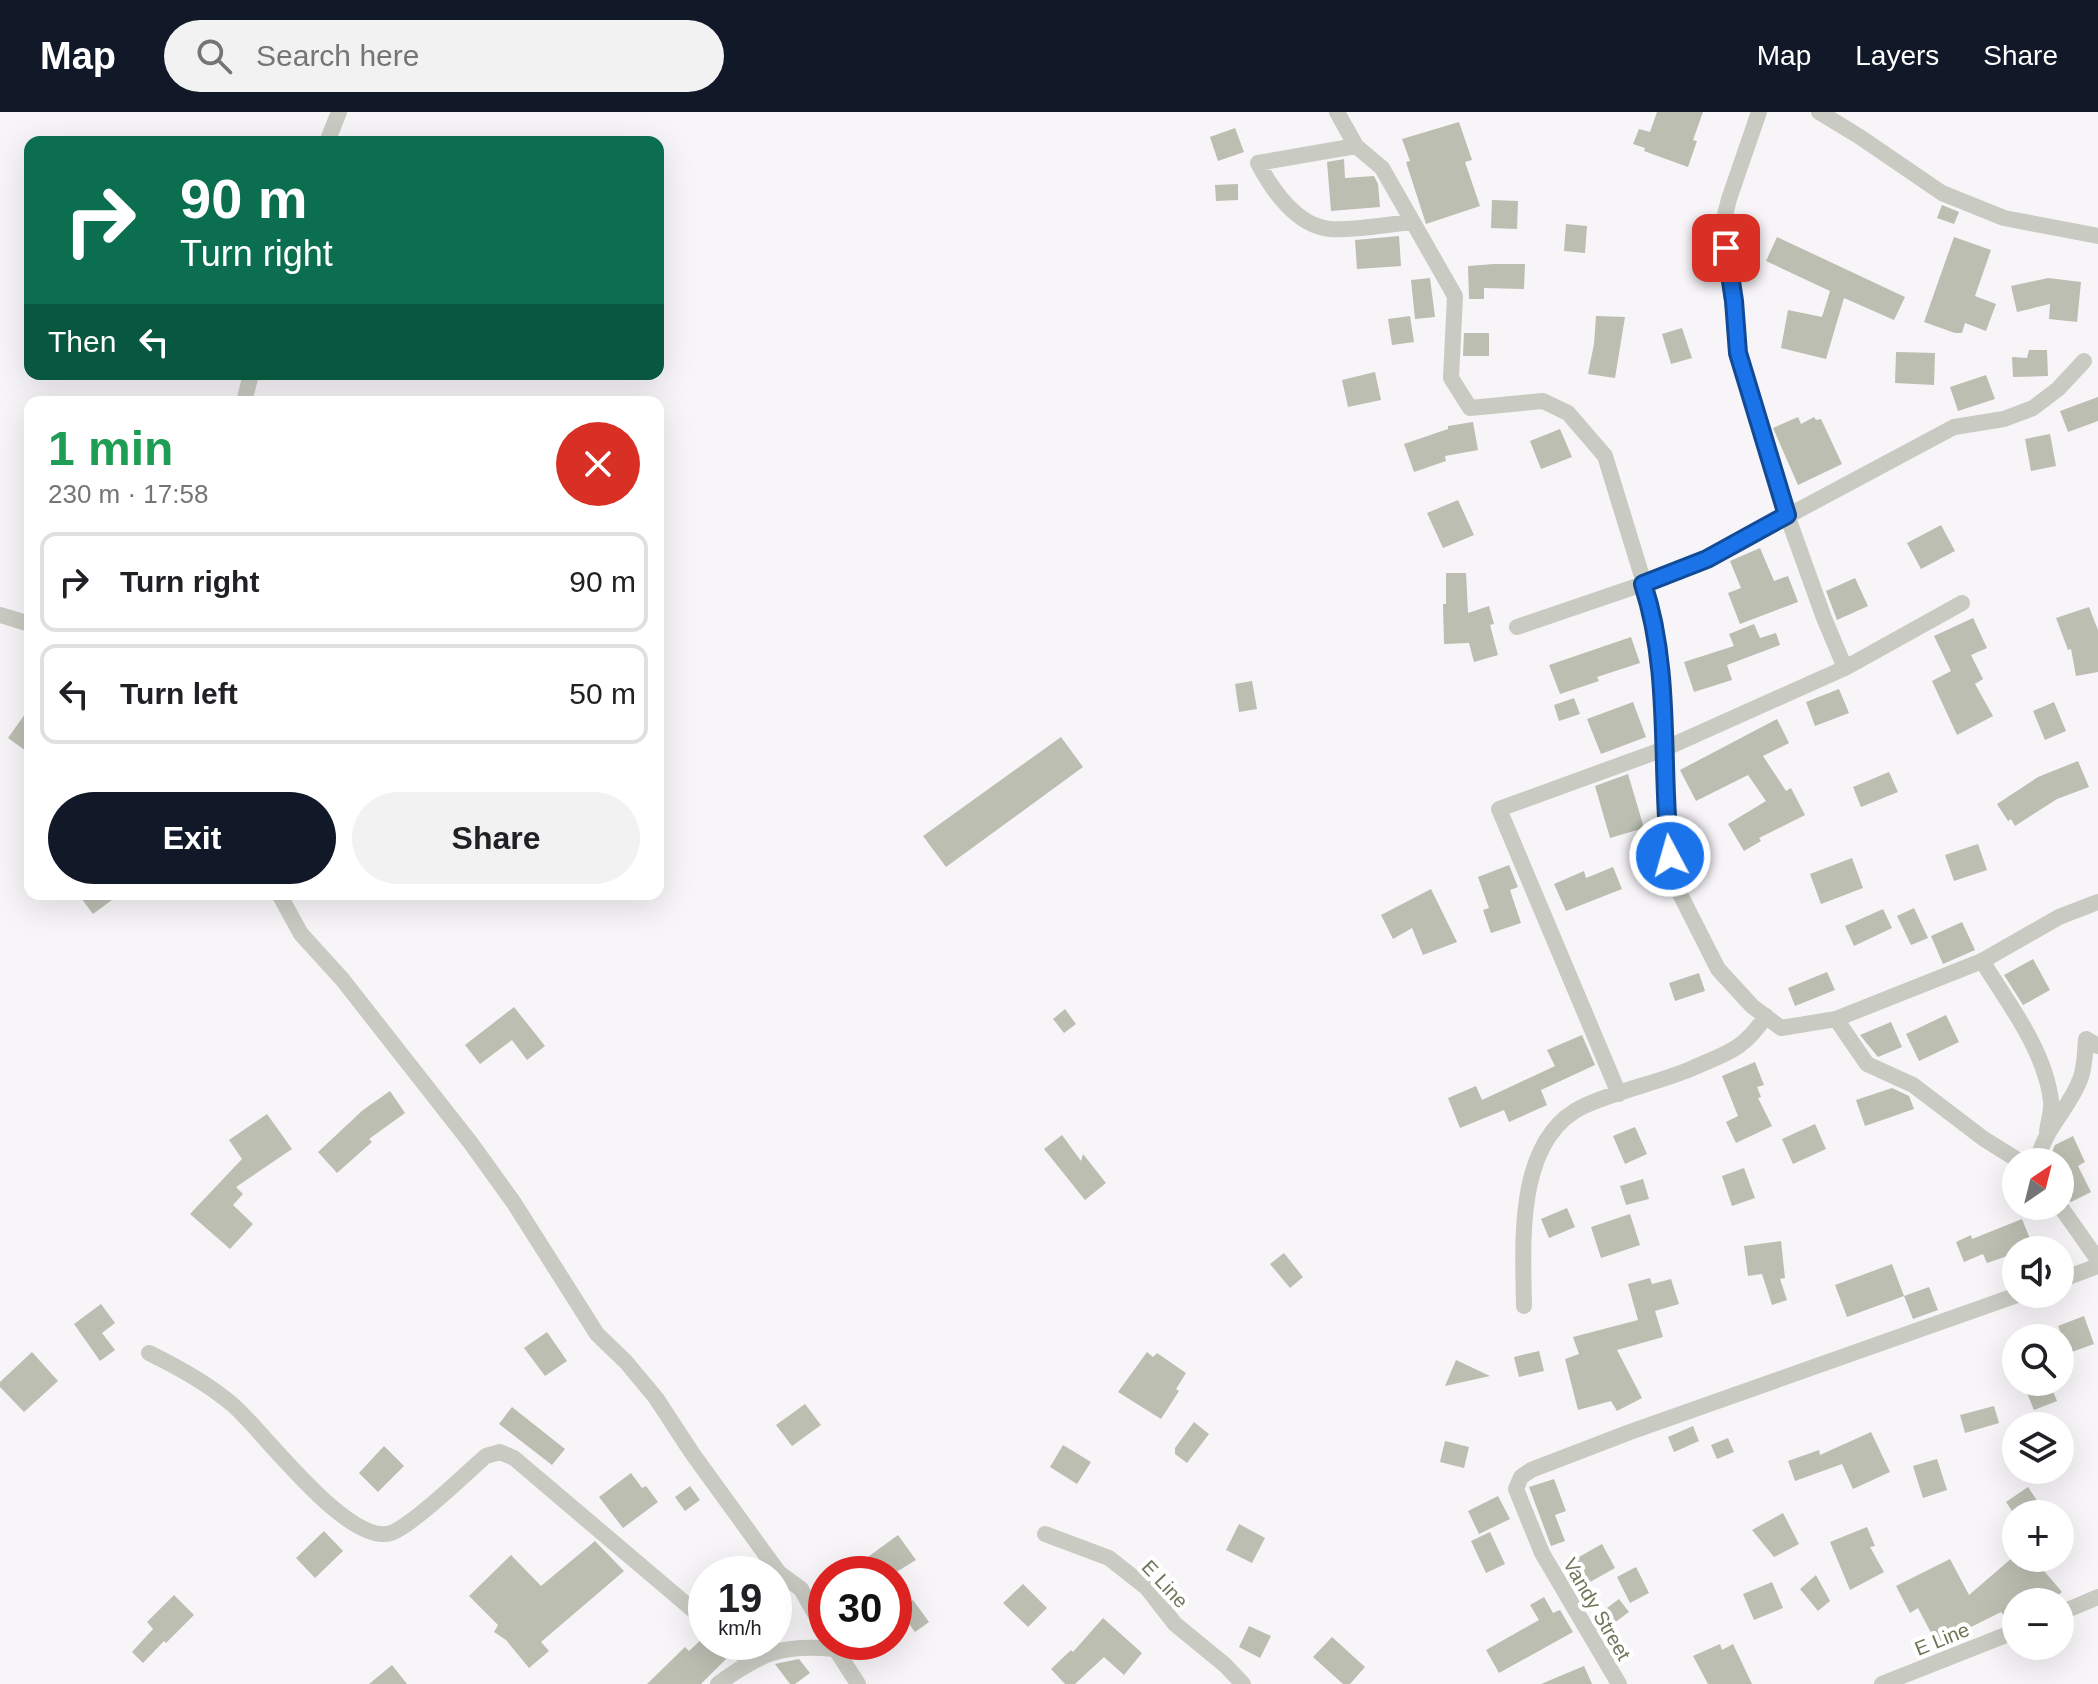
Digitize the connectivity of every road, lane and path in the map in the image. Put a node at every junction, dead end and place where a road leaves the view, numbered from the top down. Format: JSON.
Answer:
{"nodes":[{"id":1,"x":339,"y":112,"type":"edge"},
{"id":2,"x":1337,"y":112,"type":"edge"},
{"id":3,"x":1759,"y":112,"type":"edge"},
{"id":4,"x":1819,"y":112,"type":"edge"},
{"id":5,"x":329,"y":136,"type":"edge"},
{"id":6,"x":1356,"y":146,"type":"junction"},
{"id":7,"x":1413,"y":222,"type":"junction"},
{"id":8,"x":2098,"y":235,"type":"edge"},
{"id":9,"x":2084,"y":361,"type":"dead end"},
{"id":10,"x":1787,"y":515,"type":"junction"},
{"id":11,"x":1643,"y":584,"type":"junction"},
{"id":12,"x":1962,"y":603,"type":"dead end"},
{"id":13,"x":0,"y":615,"type":"edge"},
{"id":14,"x":24,"y":622,"type":"edge"},
{"id":15,"x":1517,"y":627,"type":"dead end"},
{"id":16,"x":1845,"y":668,"type":"junction"},
{"id":17,"x":1664,"y":749,"type":"junction"},
{"id":18,"x":282,"y":900,"type":"edge"},
{"id":19,"x":2098,"y":902,"type":"edge"},
{"id":20,"x":1982,"y":961,"type":"junction"},
{"id":21,"x":1766,"y":1016,"type":"junction"},
{"id":22,"x":1836,"y":1019,"type":"junction"},
{"id":23,"x":2098,"y":1046,"type":"edge"},
{"id":24,"x":1619,"y":1094,"type":"junction"},
{"id":25,"x":2047,"y":1132,"type":"junction"},
{"id":26,"x":2042,"y":1148,"type":"edge"},
{"id":27,"x":2002,"y":1150,"type":"edge"},
{"id":28,"x":2070,"y":1220,"type":"edge"},
{"id":29,"x":2098,"y":1260,"type":"edge"},
{"id":30,"x":2098,"y":1266,"type":"edge"},
{"id":31,"x":2074,"y":1275,"type":"edge"},
{"id":32,"x":2002,"y":1300,"type":"edge"},
{"id":33,"x":1524,"y":1306,"type":"dead end"},
{"id":34,"x":149,"y":1353,"type":"dead end"},
{"id":35,"x":1045,"y":1534,"type":"dead end"},
{"id":36,"x":764,"y":1556,"type":"edge"},
{"id":37,"x":792,"y":1583,"type":"edge"},
{"id":38,"x":2098,"y":1597,"type":"edge"},
{"id":39,"x":688,"y":1601,"type":"edge"},
{"id":40,"x":808,"y":1601,"type":"edge"},
{"id":41,"x":2074,"y":1607,"type":"edge"},
{"id":42,"x":2002,"y":1637,"type":"edge"},
{"id":43,"x":808,"y":1646,"type":"edge"},
{"id":44,"x":748,"y":1660,"type":"edge"},
{"id":45,"x":843,"y":1660,"type":"edge"},
{"id":46,"x":751,"y":1663,"type":"junction"},
{"id":47,"x":718,"y":1684,"type":"edge"},
{"id":48,"x":858,"y":1684,"type":"edge"},
{"id":49,"x":1243,"y":1684,"type":"edge"},
{"id":50,"x":1619,"y":1684,"type":"edge"},
{"id":51,"x":1882,"y":1684,"type":"edge"}],
"edges":[{"from":1,"to":5,"type":"street"},
{"from":2,"to":6,"type":"street"},
{"from":3,"to":10,"type":"street"},
{"from":4,"to":8,"type":"street"},
{"from":6,"to":7,"type":"street"},
{"from":6,"to":7,"type":"street"},
{"from":7,"to":11,"type":"street"},
{"from":9,"to":10,"type":"street"},
{"from":10,"to":11,"type":"street"},
{"from":10,"to":16,"type":"street"},
{"from":11,"to":15,"type":"street"},
{"from":11,"to":17,"type":"street"},
{"from":12,"to":16,"type":"street"},
{"from":13,"to":14,"type":"street"},
{"from":16,"to":17,"type":"street"},
{"from":17,"to":21,"type":"street"},
{"from":17,"to":24,"type":"street"},
{"from":18,"to":36,"type":"street"},
{"from":19,"to":20,"type":"street"},
{"from":20,"to":22,"type":"street"},
{"from":20,"to":25,"type":"street"},
{"from":21,"to":22,"type":"street"},
{"from":21,"to":24,"type":"street"},
{"from":22,"to":27,"type":"street"},
{"from":23,"to":25,"type":"street"},
{"from":24,"to":33,"type":"street"},
{"from":25,"to":26,"type":"street"},
{"from":28,"to":29,"type":"street"},
{"from":30,"to":31,"type":"street"},
{"from":32,"to":50,"type":"street","name":"Vandy Street"},
{"from":34,"to":39,"type":"street"},
{"from":35,"to":49,"type":"street","name":"E Line"},
{"from":37,"to":40,"type":"street"},
{"from":38,"to":41,"type":"street"},
{"from":42,"to":51,"type":"street","name":"E Line"},
{"from":43,"to":46,"type":"street"},
{"from":44,"to":46,"type":"street"},
{"from":45,"to":48,"type":"street"},
{"from":46,"to":47,"type":"street"}]}
